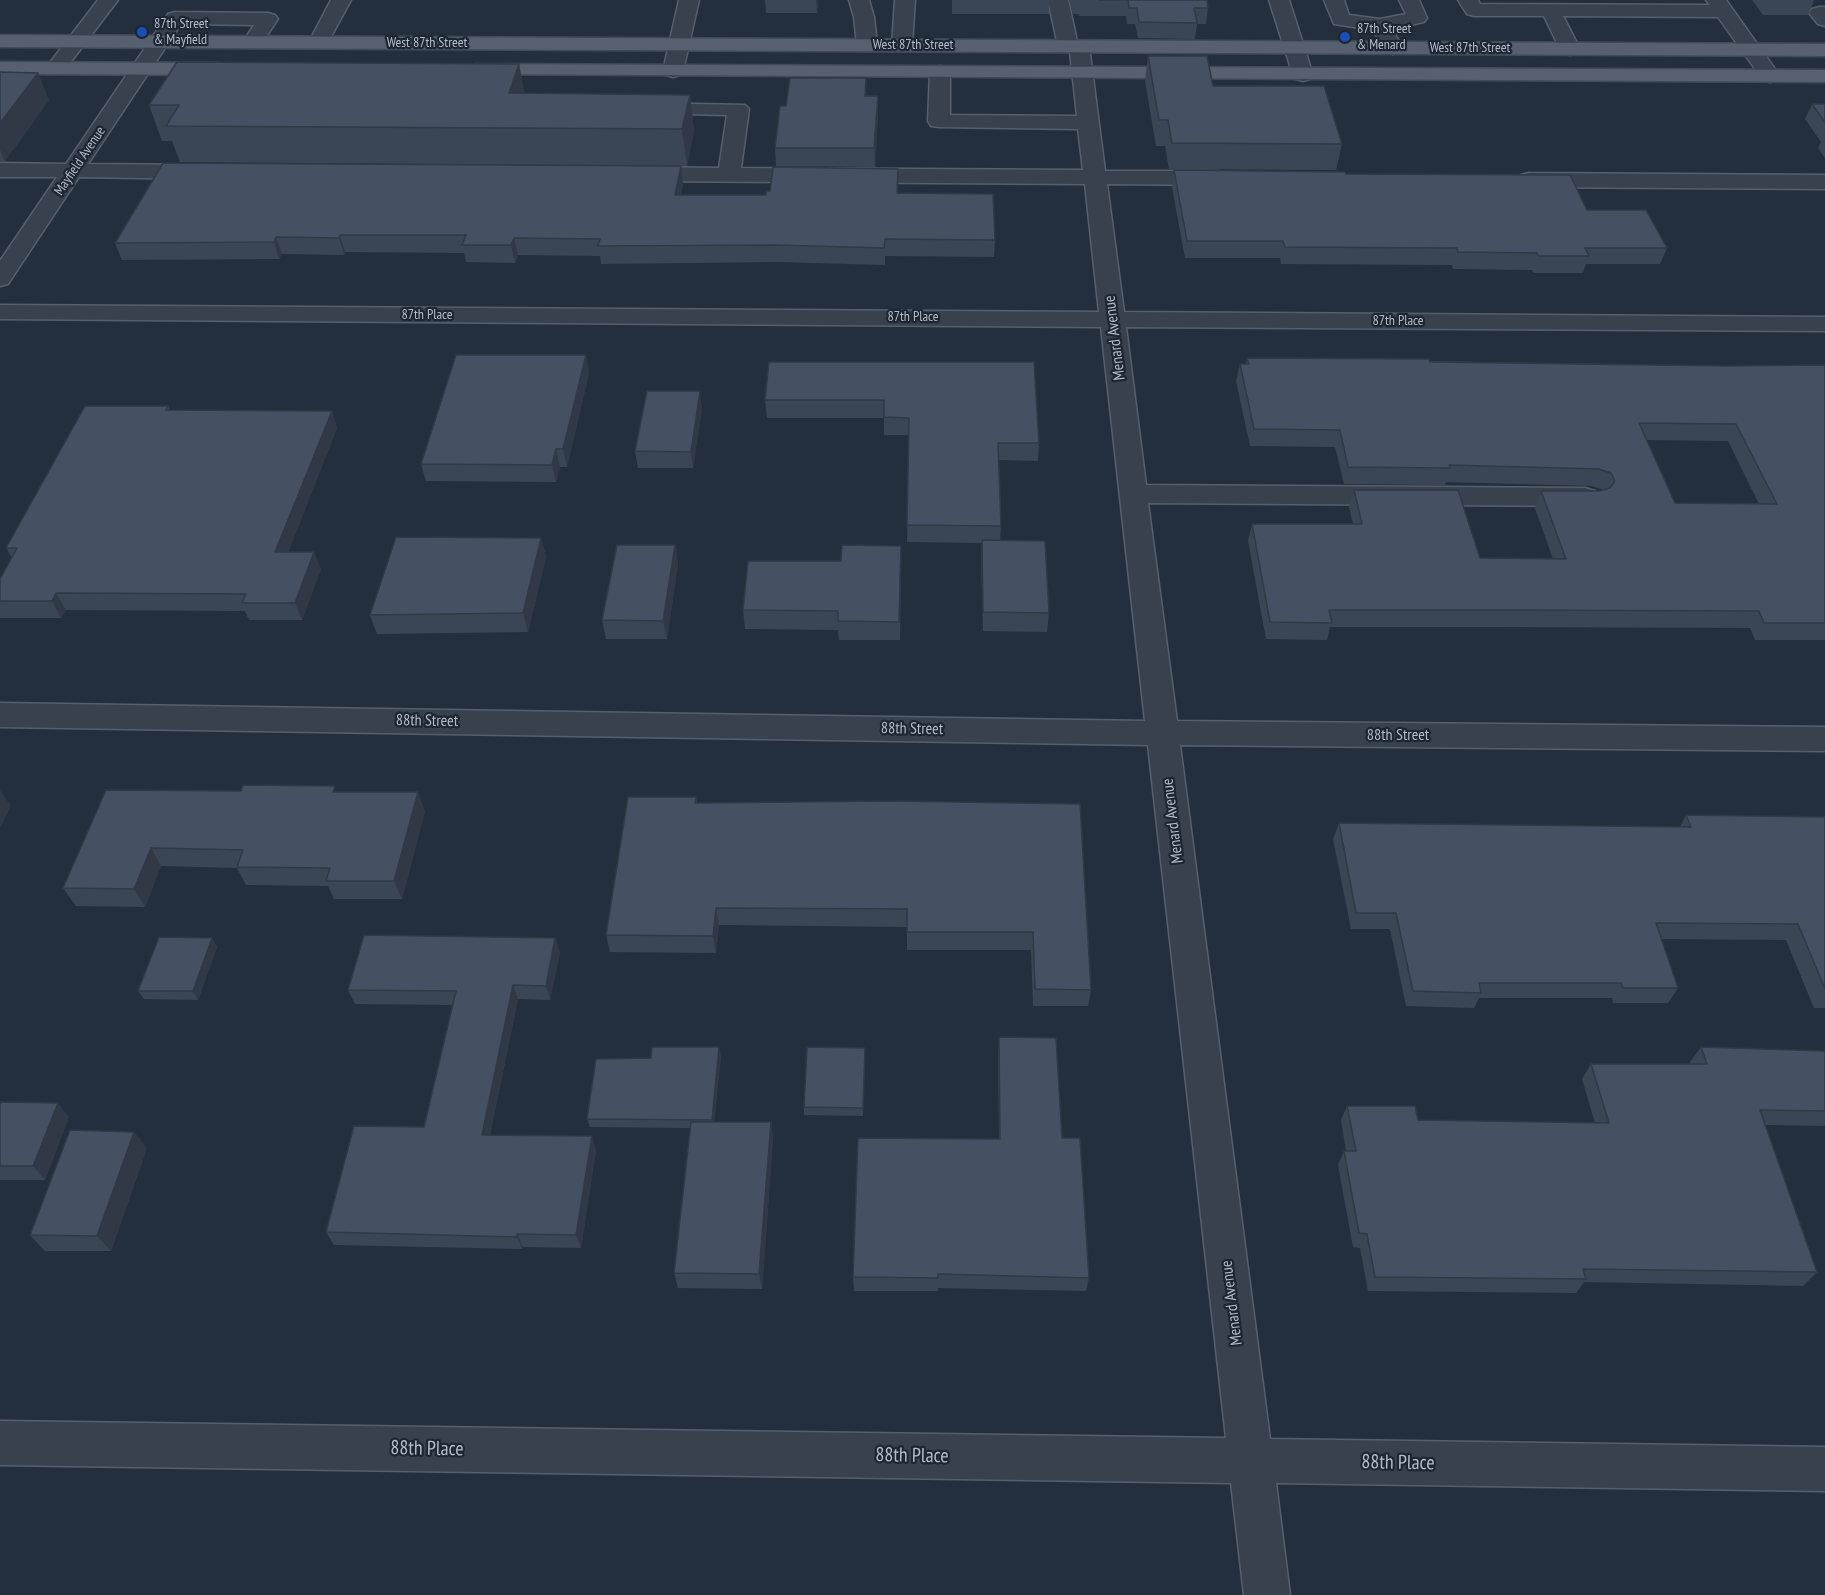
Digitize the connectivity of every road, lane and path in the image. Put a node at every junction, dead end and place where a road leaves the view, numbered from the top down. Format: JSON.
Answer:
{"nodes":[{"id":1,"x":108,"y":0,"type":"edge"},
{"id":2,"x":185,"y":0,"type":"edge"},
{"id":3,"x":279,"y":0,"type":"edge"},
{"id":4,"x":341,"y":0,"type":"edge"},
{"id":5,"x":689,"y":0,"type":"edge"},
{"id":6,"x":859,"y":0,"type":"edge"},
{"id":7,"x":905,"y":0,"type":"edge"},
{"id":8,"x":1058,"y":0,"type":"edge"},
{"id":9,"x":1279,"y":0,"type":"edge"},
{"id":10,"x":1334,"y":0,"type":"edge"},
{"id":11,"x":1409,"y":0,"type":"edge"},
{"id":12,"x":1468,"y":0,"type":"edge"},
{"id":13,"x":1720,"y":6,"type":"edge"},
{"id":14,"x":175,"y":9,"type":"edge"},
{"id":15,"x":1551,"y":10,"type":"junction"},
{"id":16,"x":1825,"y":13,"type":"edge"},
{"id":17,"x":268,"y":19,"type":"junction"},
{"id":18,"x":1825,"y":20,"type":"edge"},
{"id":19,"x":1380,"y":25,"type":"junction"},
{"id":20,"x":0,"y":41,"type":"edge"},
{"id":21,"x":77,"y":41,"type":"junction"},
{"id":22,"x":160,"y":42,"type":"junction"},
{"id":23,"x":253,"y":42,"type":"junction"},
{"id":24,"x":319,"y":42,"type":"junction"},
{"id":25,"x":679,"y":44,"type":"junction"},
{"id":26,"x":867,"y":45,"type":"junction"},
{"id":27,"x":902,"y":45,"type":"junction"},
{"id":28,"x":1294,"y":48,"type":"junction"},
{"id":29,"x":1393,"y":48,"type":"junction"},
{"id":30,"x":1570,"y":49,"type":"junction"},
{"id":31,"x":1752,"y":50,"type":"junction"},
{"id":32,"x":1825,"y":50,"type":"edge"},
{"id":33,"x":1076,"y":55,"type":"junction"},
{"id":34,"x":0,"y":68,"type":"edge"},
{"id":35,"x":56,"y":68,"type":"junction"},
{"id":36,"x":142,"y":68,"type":"junction"},
{"id":37,"x":234,"y":69,"type":"edge"},
{"id":38,"x":453,"y":70,"type":"edge"},
{"id":39,"x":673,"y":71,"type":"junction"},
{"id":40,"x":940,"y":72,"type":"junction"},
{"id":41,"x":1303,"y":75,"type":"junction"},
{"id":42,"x":1770,"y":76,"type":"junction"},
{"id":43,"x":1825,"y":76,"type":"edge"},
{"id":44,"x":632,"y":109,"type":"edge"},
{"id":45,"x":1089,"y":123,"type":"junction"},
{"id":46,"x":0,"y":170,"type":"edge"},
{"id":47,"x":74,"y":171,"type":"junction"},
{"id":48,"x":226,"y":172,"type":"edge"},
{"id":49,"x":621,"y":174,"type":"edge"},
{"id":50,"x":729,"y":175,"type":"junction"},
{"id":51,"x":1095,"y":177,"type":"junction"},
{"id":52,"x":1235,"y":178,"type":"edge"},
{"id":53,"x":1506,"y":180,"type":"edge"},
{"id":54,"x":1825,"y":182,"type":"edge"},
{"id":55,"x":0,"y":279,"type":"edge"},
{"id":56,"x":0,"y":312,"type":"edge"},
{"id":57,"x":1112,"y":318,"type":"junction"},
{"id":58,"x":1825,"y":324,"type":"edge"},
{"id":59,"x":1133,"y":494,"type":"junction"},
{"id":60,"x":1592,"y":497,"type":"edge"},
{"id":61,"x":0,"y":715,"type":"edge"},
{"id":62,"x":1162,"y":733,"type":"junction"},
{"id":63,"x":1825,"y":739,"type":"edge"},
{"id":64,"x":0,"y":1443,"type":"edge"},
{"id":65,"x":1251,"y":1461,"type":"junction"},
{"id":66,"x":1825,"y":1469,"type":"edge"},
{"id":67,"x":1267,"y":1595,"type":"edge"}],
"edges":[{"from":1,"to":21,"type":"street"},
{"from":2,"to":14,"type":"street","name":"Mayfield Avenue"},
{"from":3,"to":17,"type":"street"},
{"from":4,"to":24,"type":"street"},
{"from":5,"to":25,"type":"street"},
{"from":6,"to":26,"type":"street"},
{"from":7,"to":27,"type":"street"},
{"from":8,"to":33,"type":"street","name":"Menard Avenue"},
{"from":9,"to":28,"type":"street"},
{"from":10,"to":19,"type":"street"},
{"from":11,"to":19,"type":"street"},
{"from":12,"to":15,"type":"street"},
{"from":13,"to":15,"type":"street"},
{"from":13,"to":31,"type":"street"},
{"from":14,"to":17,"type":"street"},
{"from":14,"to":22,"type":"street","name":"Mayfield Avenue"},
{"from":15,"to":30,"type":"street"},
{"from":16,"to":18,"type":"street"},
{"from":17,"to":23,"type":"street"},
{"from":19,"to":29,"type":"street"},
{"from":20,"to":21,"type":"main road","name":"West 87th Street"},
{"from":21,"to":22,"type":"main road","name":"West 87th Street"},
{"from":21,"to":35,"type":"street"},
{"from":22,"to":23,"type":"main road","name":"West 87th Street"},
{"from":22,"to":36,"type":"street","name":"Mayfield Avenue"},
{"from":23,"to":24,"type":"main road","name":"West 87th Street"},
{"from":24,"to":25,"type":"main road","name":"West 87th Street"},
{"from":25,"to":26,"type":"main road","name":"West 87th Street"},
{"from":25,"to":39,"type":"street"},
{"from":26,"to":27,"type":"main road","name":"West 87th Street"},
{"from":27,"to":33,"type":"main road","name":"West 87th Street"},
{"from":28,"to":29,"type":"main road","name":"West 87th Street"},
{"from":28,"to":33,"type":"main road","name":"West 87th Street"},
{"from":28,"to":41,"type":"street"},
{"from":29,"to":30,"type":"main road","name":"West 87th Street"},
{"from":30,"to":31,"type":"main road","name":"West 87th Street"},
{"from":31,"to":32,"type":"main road","name":"West 87th Street"},
{"from":31,"to":42,"type":"street"},
{"from":33,"to":40,"type":"main road","name":"West 87th Street"},
{"from":33,"to":41,"type":"main road","name":"West 87th Street"},
{"from":33,"to":45,"type":"street","name":"Menard Avenue"},
{"from":34,"to":35,"type":"main road"},
{"from":35,"to":36,"type":"main road"},
{"from":36,"to":37,"type":"main road"},
{"from":36,"to":47,"type":"street","name":"Mayfield Avenue"},
{"from":38,"to":39,"type":"main road","name":"West 87th Street"},
{"from":39,"to":40,"type":"main road","name":"West 87th Street"},
{"from":40,"to":45,"type":"street"},
{"from":41,"to":42,"type":"main road","name":"West 87th Street"},
{"from":42,"to":43,"type":"main road","name":"West 87th Street"},
{"from":44,"to":50,"type":"street"},
{"from":45,"to":51,"type":"street","name":"Menard Avenue"},
{"from":46,"to":47,"type":"street"},
{"from":47,"to":48,"type":"street"},
{"from":47,"to":55,"type":"street","name":"Mayfield Avenue"},
{"from":49,"to":50,"type":"street"},
{"from":50,"to":51,"type":"street"},
{"from":51,"to":52,"type":"street"},
{"from":51,"to":57,"type":"street","name":"Menard Avenue"},
{"from":53,"to":54,"type":"street"},
{"from":56,"to":57,"type":"street","name":"87th Place"},
{"from":57,"to":58,"type":"street","name":"87th Place"},
{"from":57,"to":59,"type":"street","name":"Menard Avenue"},
{"from":59,"to":60,"type":"street"},
{"from":59,"to":62,"type":"street","name":"Menard Avenue"},
{"from":61,"to":62,"type":"street","name":"88th Street"},
{"from":62,"to":63,"type":"street","name":"88th Street"},
{"from":62,"to":65,"type":"street","name":"Menard Avenue"},
{"from":64,"to":65,"type":"street","name":"88th Place"},
{"from":65,"to":66,"type":"street","name":"88th Place"},
{"from":65,"to":67,"type":"street","name":"Menard Avenue"}]}
